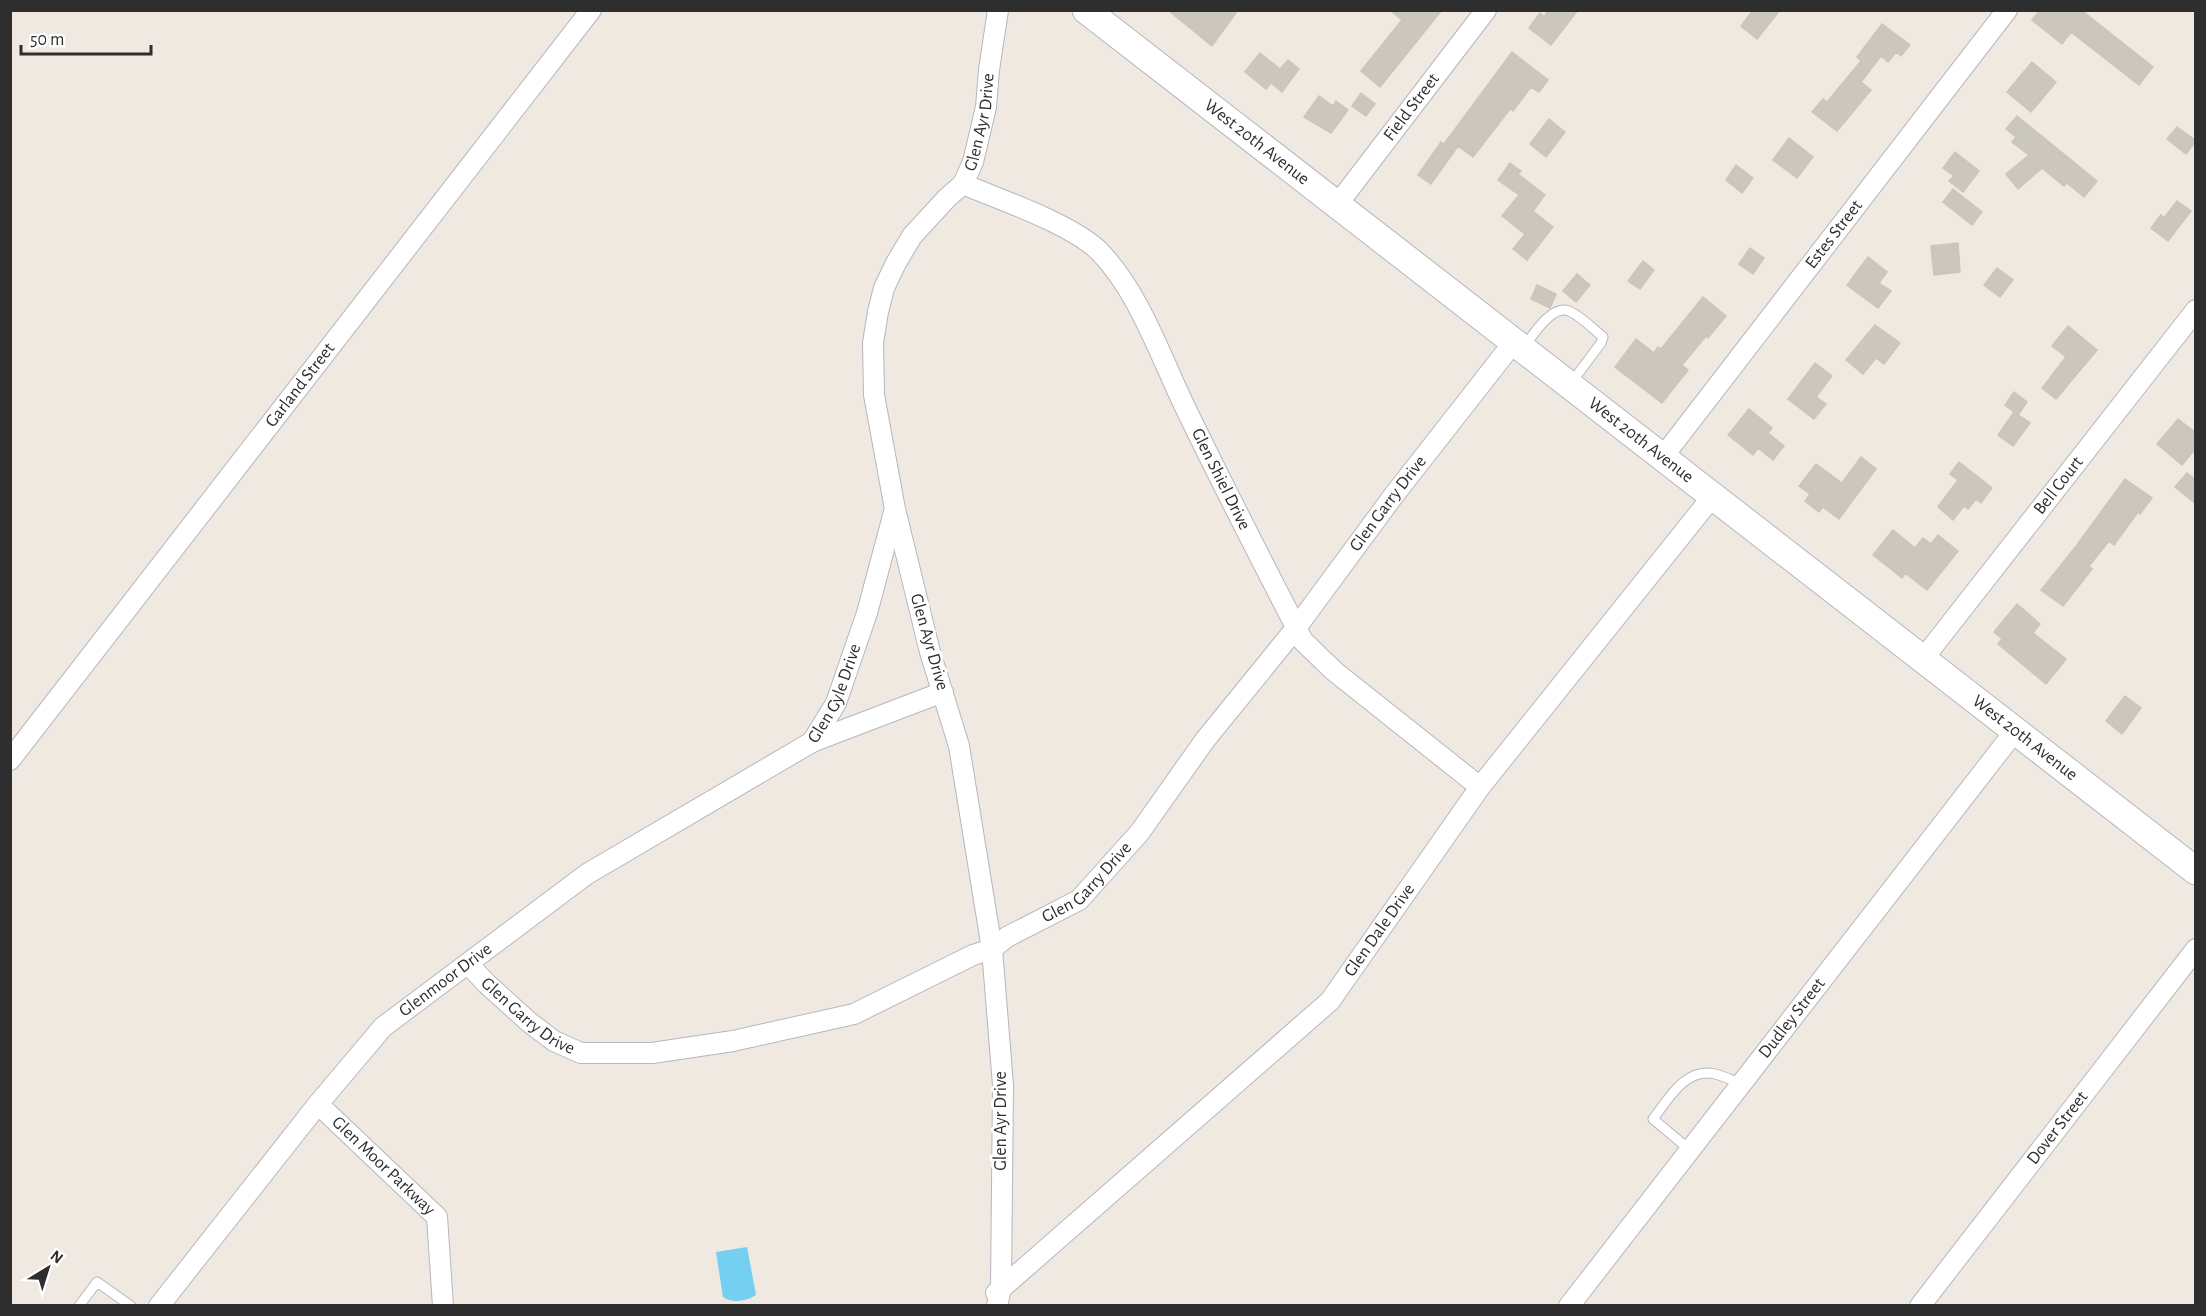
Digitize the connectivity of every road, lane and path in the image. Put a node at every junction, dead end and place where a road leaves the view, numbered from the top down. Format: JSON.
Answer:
{"nodes":[{"id":1,"x":591,"y":10,"type":"edge"},
{"id":2,"x":998,"y":10,"type":"edge"},
{"id":3,"x":1086,"y":10,"type":"edge"},
{"id":4,"x":1486,"y":10,"type":"edge"},
{"id":5,"x":2007,"y":10,"type":"edge"},
{"id":6,"x":963,"y":184,"type":"junction"},
{"id":7,"x":1337,"y":205,"type":"junction"},
{"id":8,"x":2196,"y":310,"type":"edge"},
{"id":9,"x":1518,"y":346,"type":"junction"},
{"id":10,"x":1569,"y":385,"type":"junction"},
{"id":11,"x":1662,"y":458,"type":"junction"},
{"id":12,"x":1712,"y":497,"type":"junction"},
{"id":13,"x":895,"y":508,"type":"junction"},
{"id":14,"x":1296,"y":628,"type":"junction"},
{"id":15,"x":1923,"y":659,"type":"junction"},
{"id":16,"x":943,"y":692,"type":"junction"},
{"id":17,"x":2015,"y":731,"type":"junction"},
{"id":18,"x":812,"y":742,"type":"junction"},
{"id":19,"x":10,"y":760,"type":"edge"},
{"id":20,"x":1480,"y":787,"type":"junction"},
{"id":21,"x":2196,"y":871,"type":"edge"},
{"id":22,"x":992,"y":949,"type":"junction"},
{"id":23,"x":2196,"y":949,"type":"edge"},
{"id":24,"x":468,"y":964,"type":"junction"},
{"id":25,"x":1742,"y":1084,"type":"junction"},
{"id":26,"x":318,"y":1104,"type":"junction"},
{"id":27,"x":1690,"y":1150,"type":"junction"},
{"id":28,"x":999,"y":1297,"type":"edge"},
{"id":29,"x":79,"y":1305,"type":"edge"},
{"id":30,"x":130,"y":1305,"type":"edge"},
{"id":31,"x":159,"y":1305,"type":"edge"},
{"id":32,"x":443,"y":1305,"type":"edge"},
{"id":33,"x":984,"y":1305,"type":"edge"},
{"id":34,"x":1569,"y":1305,"type":"edge"},
{"id":35,"x":1920,"y":1305,"type":"edge"}],
"edges":[{"from":1,"to":19,"type":"street","name":"Garland Street"},
{"from":2,"to":6,"type":"street","name":"Glen Ayr Drive"},
{"from":3,"to":7,"type":"street","name":"West 20th Avenue"},
{"from":4,"to":7,"type":"street","name":"Field Street"},
{"from":5,"to":11,"type":"street","name":"Estes Street"},
{"from":6,"to":13,"type":"street","name":"Glen Ayr Drive"},
{"from":6,"to":14,"type":"street","name":"Glen Shiel Drive"},
{"from":7,"to":9,"type":"street","name":"West 20th Avenue"},
{"from":8,"to":15,"type":"street","name":"Bell Court"},
{"from":9,"to":10,"type":"street","name":"West 20th Avenue"},
{"from":9,"to":10,"type":"lane"},
{"from":9,"to":14,"type":"street","name":"Glen Garry Drive"},
{"from":10,"to":11,"type":"street","name":"West 20th Avenue"},
{"from":11,"to":12,"type":"street","name":"West 20th Avenue"},
{"from":12,"to":15,"type":"street","name":"West 20th Avenue"},
{"from":12,"to":20,"type":"street","name":"Glen Dale Drive"},
{"from":13,"to":16,"type":"street","name":"Glen Ayr Drive"},
{"from":13,"to":18,"type":"street","name":"Glen Gyle Drive"},
{"from":14,"to":20,"type":"street","name":"Glen Shiel Drive"},
{"from":14,"to":22,"type":"street","name":"Glen Garry Drive"},
{"from":15,"to":17,"type":"street","name":"West 20th Avenue"},
{"from":16,"to":18,"type":"street","name":"Glen Gyle Drive"},
{"from":16,"to":22,"type":"street","name":"Glen Ayr Drive"},
{"from":17,"to":21,"type":"street","name":"West 20th Avenue"},
{"from":17,"to":25,"type":"street","name":"Dudley Street"},
{"from":18,"to":24,"type":"street","name":"Glenmoor Drive"},
{"from":20,"to":28,"type":"street","name":"Glen Dale Drive"},
{"from":22,"to":24,"type":"street","name":"Glen Garry Drive"},
{"from":22,"to":28,"type":"street","name":"Glen Ayr Drive"},
{"from":23,"to":35,"type":"street","name":"Dover Street"},
{"from":24,"to":26,"type":"street","name":"Glenmoor Drive"},
{"from":25,"to":27,"type":"street","name":"Dudley Street"},
{"from":25,"to":27,"type":"lane"},
{"from":26,"to":31,"type":"street","name":"Glenmoor Drive"},
{"from":26,"to":32,"type":"street","name":"Glen Moor Parkway"},
{"from":27,"to":34,"type":"street","name":"Dudley Street"},
{"from":28,"to":33,"type":"street","name":"Glen Dale Drive"},
{"from":29,"to":30,"type":"lane"}]}
